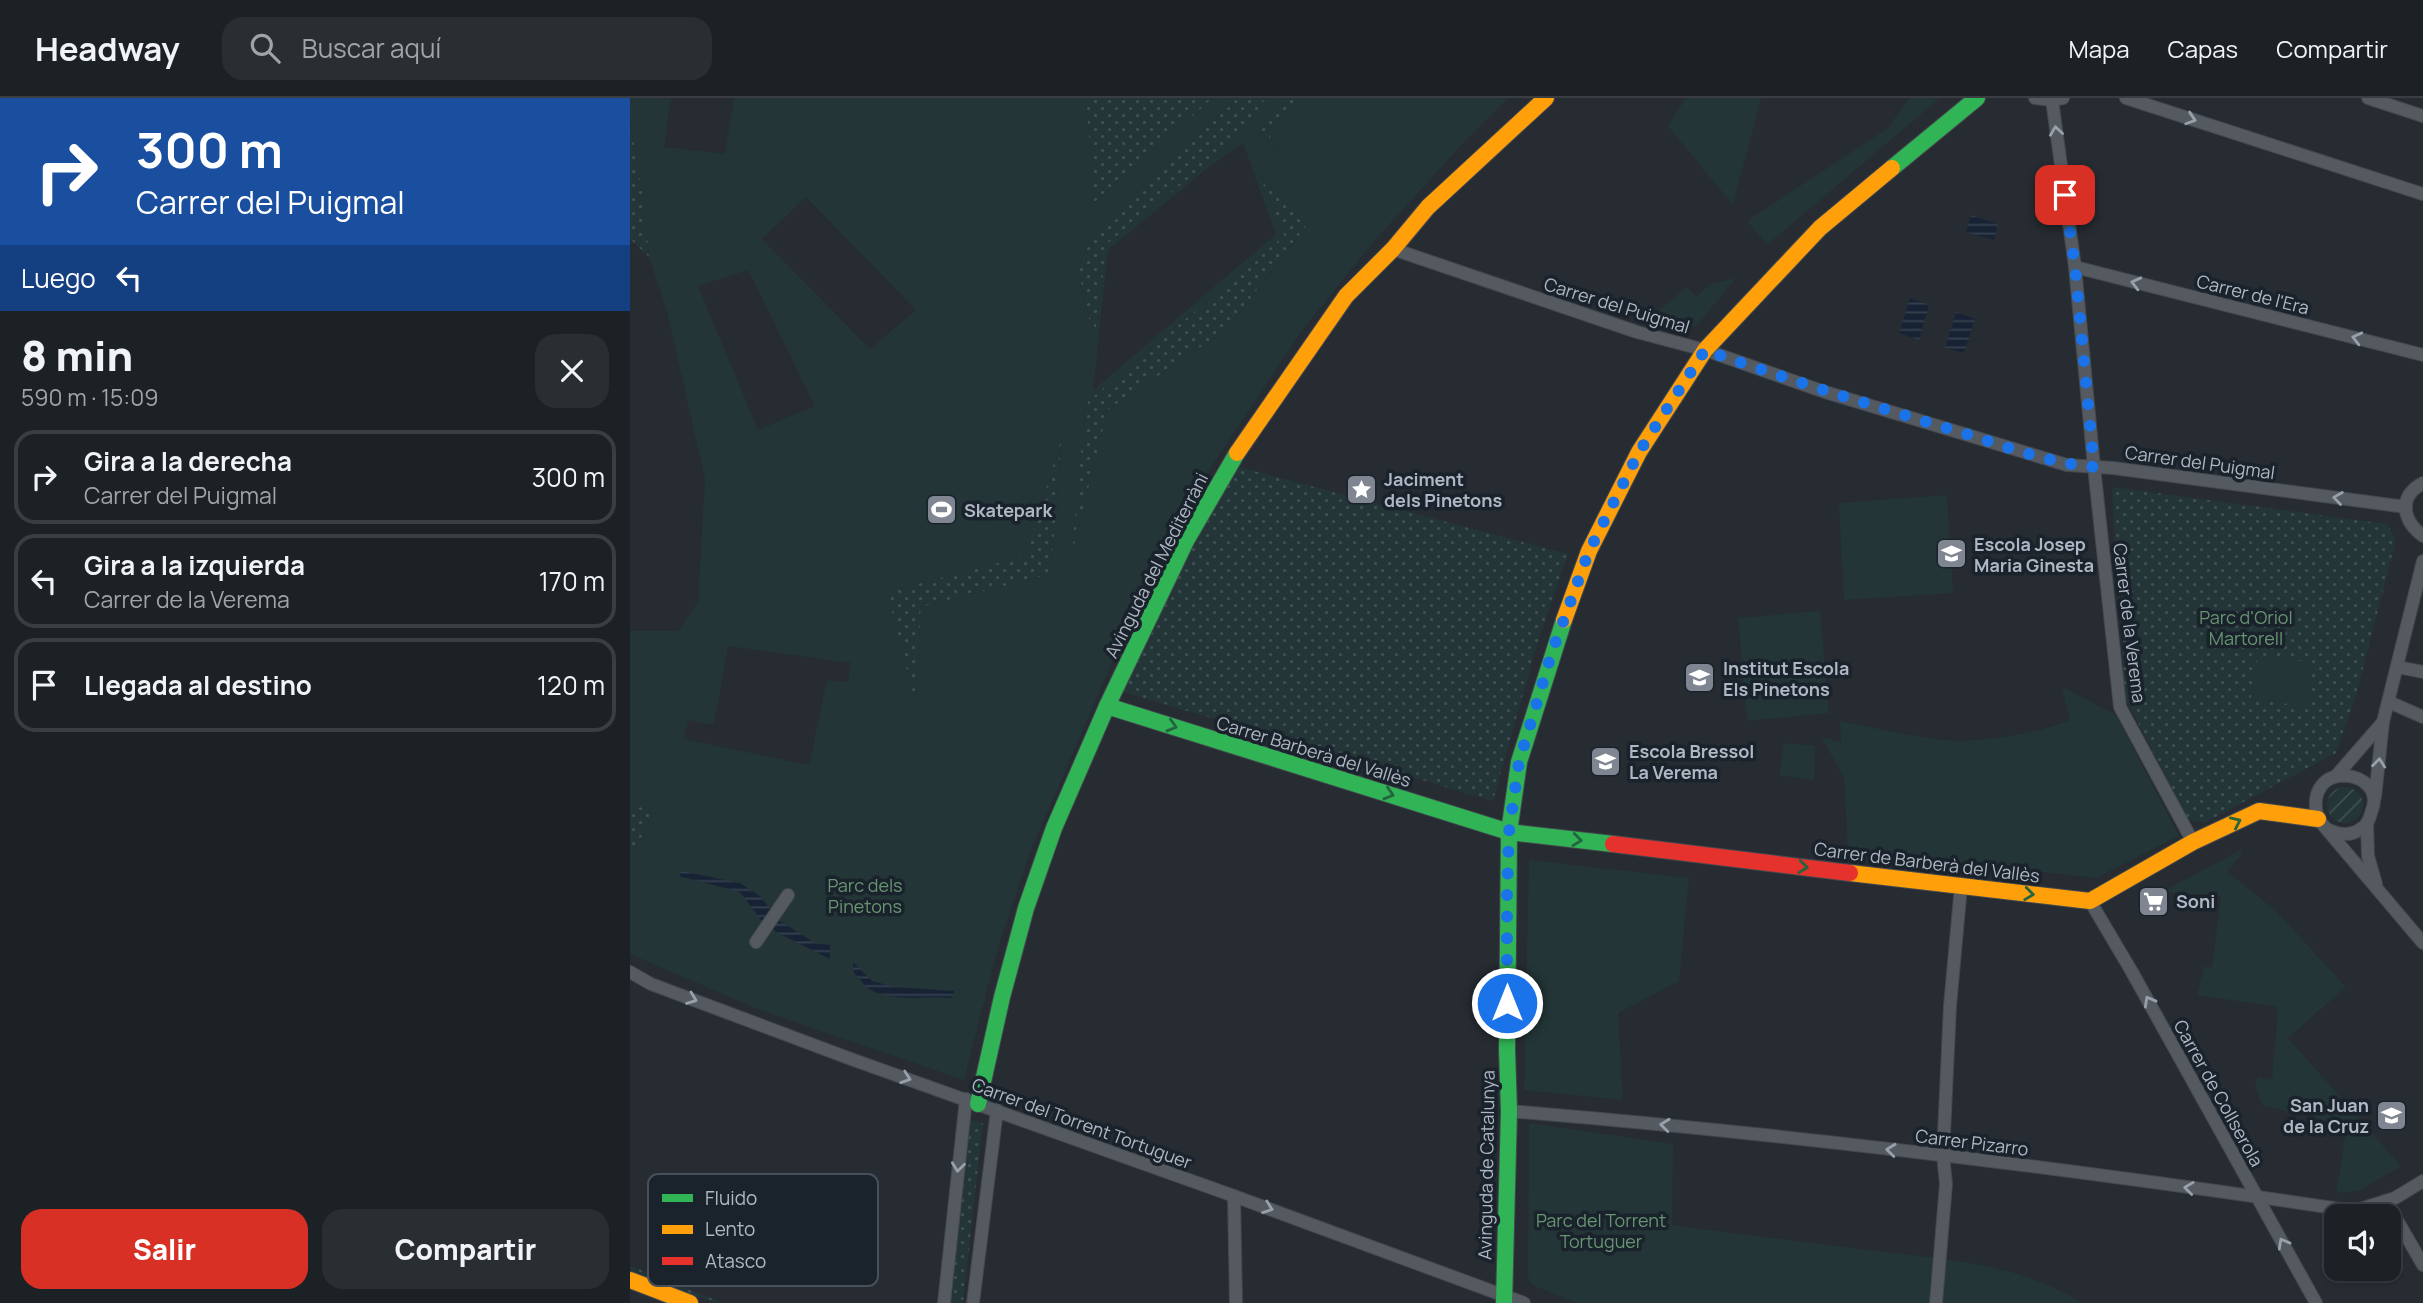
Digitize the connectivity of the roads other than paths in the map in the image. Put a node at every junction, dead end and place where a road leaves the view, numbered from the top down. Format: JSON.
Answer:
{"nodes":[{"id":1,"x":1546,"y":98,"type":"edge"},
{"id":2,"x":1978,"y":98,"type":"edge"},
{"id":3,"x":2035,"y":98,"type":"edge"},
{"id":4,"x":2126,"y":98,"type":"edge"},
{"id":5,"x":2368,"y":98,"type":"edge"},
{"id":6,"x":2057,"y":99,"type":"edge"},
{"id":7,"x":2423,"y":116,"type":"edge"},
{"id":8,"x":2423,"y":194,"type":"edge"},
{"id":9,"x":1392,"y":249,"type":"junction"},
{"id":10,"x":2075,"y":267,"type":"junction"},
{"id":11,"x":1705,"y":350,"type":"junction"},
{"id":12,"x":2423,"y":355,"type":"edge"},
{"id":13,"x":2094,"y":467,"type":"junction"},
{"id":14,"x":2423,"y":483,"type":"edge"},
{"id":15,"x":2406,"y":507,"type":"junction"},
{"id":16,"x":2423,"y":536,"type":"edge"},
{"id":17,"x":2423,"y":561,"type":"edge"},
{"id":18,"x":2398,"y":667,"type":"junction"},
{"id":19,"x":2423,"y":672,"type":"edge"},
{"id":20,"x":2389,"y":702,"type":"junction"},
{"id":21,"x":1107,"y":706,"type":"junction"},
{"id":22,"x":2423,"y":717,"type":"edge"},
{"id":23,"x":2384,"y":722,"type":"junction"},
{"id":24,"x":2336,"y":776,"type":"junction"},
{"id":25,"x":2374,"y":804,"type":"junction"},
{"id":26,"x":2322,"y":824,"type":"junction"},
{"id":27,"x":2367,"y":825,"type":"junction"},
{"id":28,"x":1509,"y":832,"type":"junction"},
{"id":29,"x":2193,"y":842,"type":"junction"},
{"id":30,"x":1961,"y":886,"type":"junction"},
{"id":31,"x":2378,"y":891,"type":"junction"},
{"id":32,"x":788,"y":895,"type":"dead end"},
{"id":33,"x":2090,"y":901,"type":"junction"},
{"id":34,"x":756,"y":942,"type":"dead end"},
{"id":35,"x":2423,"y":943,"type":"edge"},
{"id":36,"x":630,"y":972,"type":"edge"},
{"id":37,"x":972,"y":1101,"type":"junction"},
{"id":38,"x":997,"y":1110,"type":"junction"},
{"id":39,"x":1509,"y":1111,"type":"junction"},
{"id":40,"x":1943,"y":1155,"type":"junction"},
{"id":41,"x":2423,"y":1181,"type":"edge"},
{"id":42,"x":1234,"y":1196,"type":"junction"},
{"id":43,"x":2257,"y":1197,"type":"junction"},
{"id":44,"x":2386,"y":1201,"type":"junction"},
{"id":45,"x":2423,"y":1265,"type":"edge"},
{"id":46,"x":630,"y":1280,"type":"edge"},
{"id":47,"x":1504,"y":1299,"type":"edge"},
{"id":48,"x":690,"y":1303,"type":"edge"},
{"id":49,"x":944,"y":1303,"type":"edge"},
{"id":50,"x":973,"y":1303,"type":"edge"},
{"id":51,"x":1236,"y":1303,"type":"edge"},
{"id":52,"x":1524,"y":1303,"type":"edge"},
{"id":53,"x":1936,"y":1303,"type":"edge"},
{"id":54,"x":2316,"y":1303,"type":"edge"}],
"edges":[{"from":1,"to":9,"type":"street","name":"Avinguda del Mediterràni"},
{"from":2,"to":11,"type":"street","name":"Avinguda de Catalunya"},
{"from":3,"to":6,"type":"street"},
{"from":4,"to":8,"type":"street","one_way":true},
{"from":5,"to":7,"type":"street"},
{"from":10,"to":6,"type":"street","name":"Carrer de la Verema","one_way":true},
{"from":9,"to":11,"type":"street","name":"Carrer del Puigmal"},
{"from":9,"to":21,"type":"street","name":"Avinguda del Mediterràni"},
{"from":12,"to":10,"type":"street","name":"Carrer de l'Era","one_way":true},
{"from":10,"to":13,"type":"street","name":"Carrer de la Verema"},
{"from":11,"to":13,"type":"street","name":"Carrer del Puigmal"},
{"from":11,"to":28,"type":"street","name":"Avinguda de Catalunya"},
{"from":15,"to":13,"type":"street","name":"Carrer del Puigmal","one_way":true},
{"from":13,"to":29,"type":"street","name":"Carrer de la Verema"},
{"from":14,"to":15,"type":"street"},
{"from":15,"to":16,"type":"street"},
{"from":17,"to":18,"type":"street"},
{"from":18,"to":19,"type":"street"},
{"from":18,"to":20,"type":"street"},
{"from":20,"to":22,"type":"street"},
{"from":20,"to":23,"type":"street"},
{"from":21,"to":28,"type":"street","name":"Carrer Barberà del Vallès","one_way":true},
{"from":21,"to":37,"type":"street","name":"Avinguda del Mediterràni"},
{"from":23,"to":24,"type":"street"},
{"from":25,"to":23,"type":"street","one_way":true},
{"from":24,"to":25,"type":"street"},
{"from":24,"to":26,"type":"street"},
{"from":25,"to":27,"type":"street"},
{"from":26,"to":27,"type":"street"},
{"from":29,"to":26,"type":"street","one_way":true},
{"from":26,"to":31,"type":"street"},
{"from":27,"to":31,"type":"street"},
{"from":28,"to":30,"type":"street","name":"Carrer de Barberà del Vallès","one_way":true},
{"from":28,"to":39,"type":"street","name":"Avinguda de Catalunya"},
{"from":29,"to":33,"type":"street"},
{"from":30,"to":33,"type":"street","name":"Carrer de Barberà del Vallès","one_way":true},
{"from":30,"to":40,"type":"street"},
{"from":31,"to":35,"type":"street"},
{"from":32,"to":34,"type":"street"},
{"from":43,"to":33,"type":"street","name":"Carrer de Collserola","one_way":true},
{"from":36,"to":37,"type":"street","name":"Carrer del Torrent Tortuguer","one_way":true},
{"from":37,"to":38,"type":"street","name":"Carrer del Torrent Tortuguer"},
{"from":37,"to":49,"type":"street","name":"Avinguda del Mediterràni","one_way":true},
{"from":38,"to":42,"type":"street","name":"Carrer del Torrent Tortuguer"},
{"from":38,"to":50,"type":"street"},
{"from":40,"to":39,"type":"street","name":"Carrer Pizarro","one_way":true},
{"from":39,"to":47,"type":"street","name":"Avinguda de Catalunya"},
{"from":43,"to":40,"type":"street","name":"Carrer Pizarro","one_way":true},
{"from":40,"to":53,"type":"street"},
{"from":41,"to":44,"type":"street","name":"Carrer Pizarro"},
{"from":42,"to":47,"type":"street","name":"Carrer del Torrent Tortuguer","one_way":true},
{"from":42,"to":51,"type":"street"},
{"from":43,"to":44,"type":"street","name":"Carrer Pizarro"},
{"from":54,"to":43,"type":"street","name":"Carrer de Collserola","one_way":true},
{"from":44,"to":45,"type":"street"},
{"from":46,"to":48,"type":"street"},
{"from":47,"to":52,"type":"street","name":"Carrer del Torrent Tortuguer"}]}
